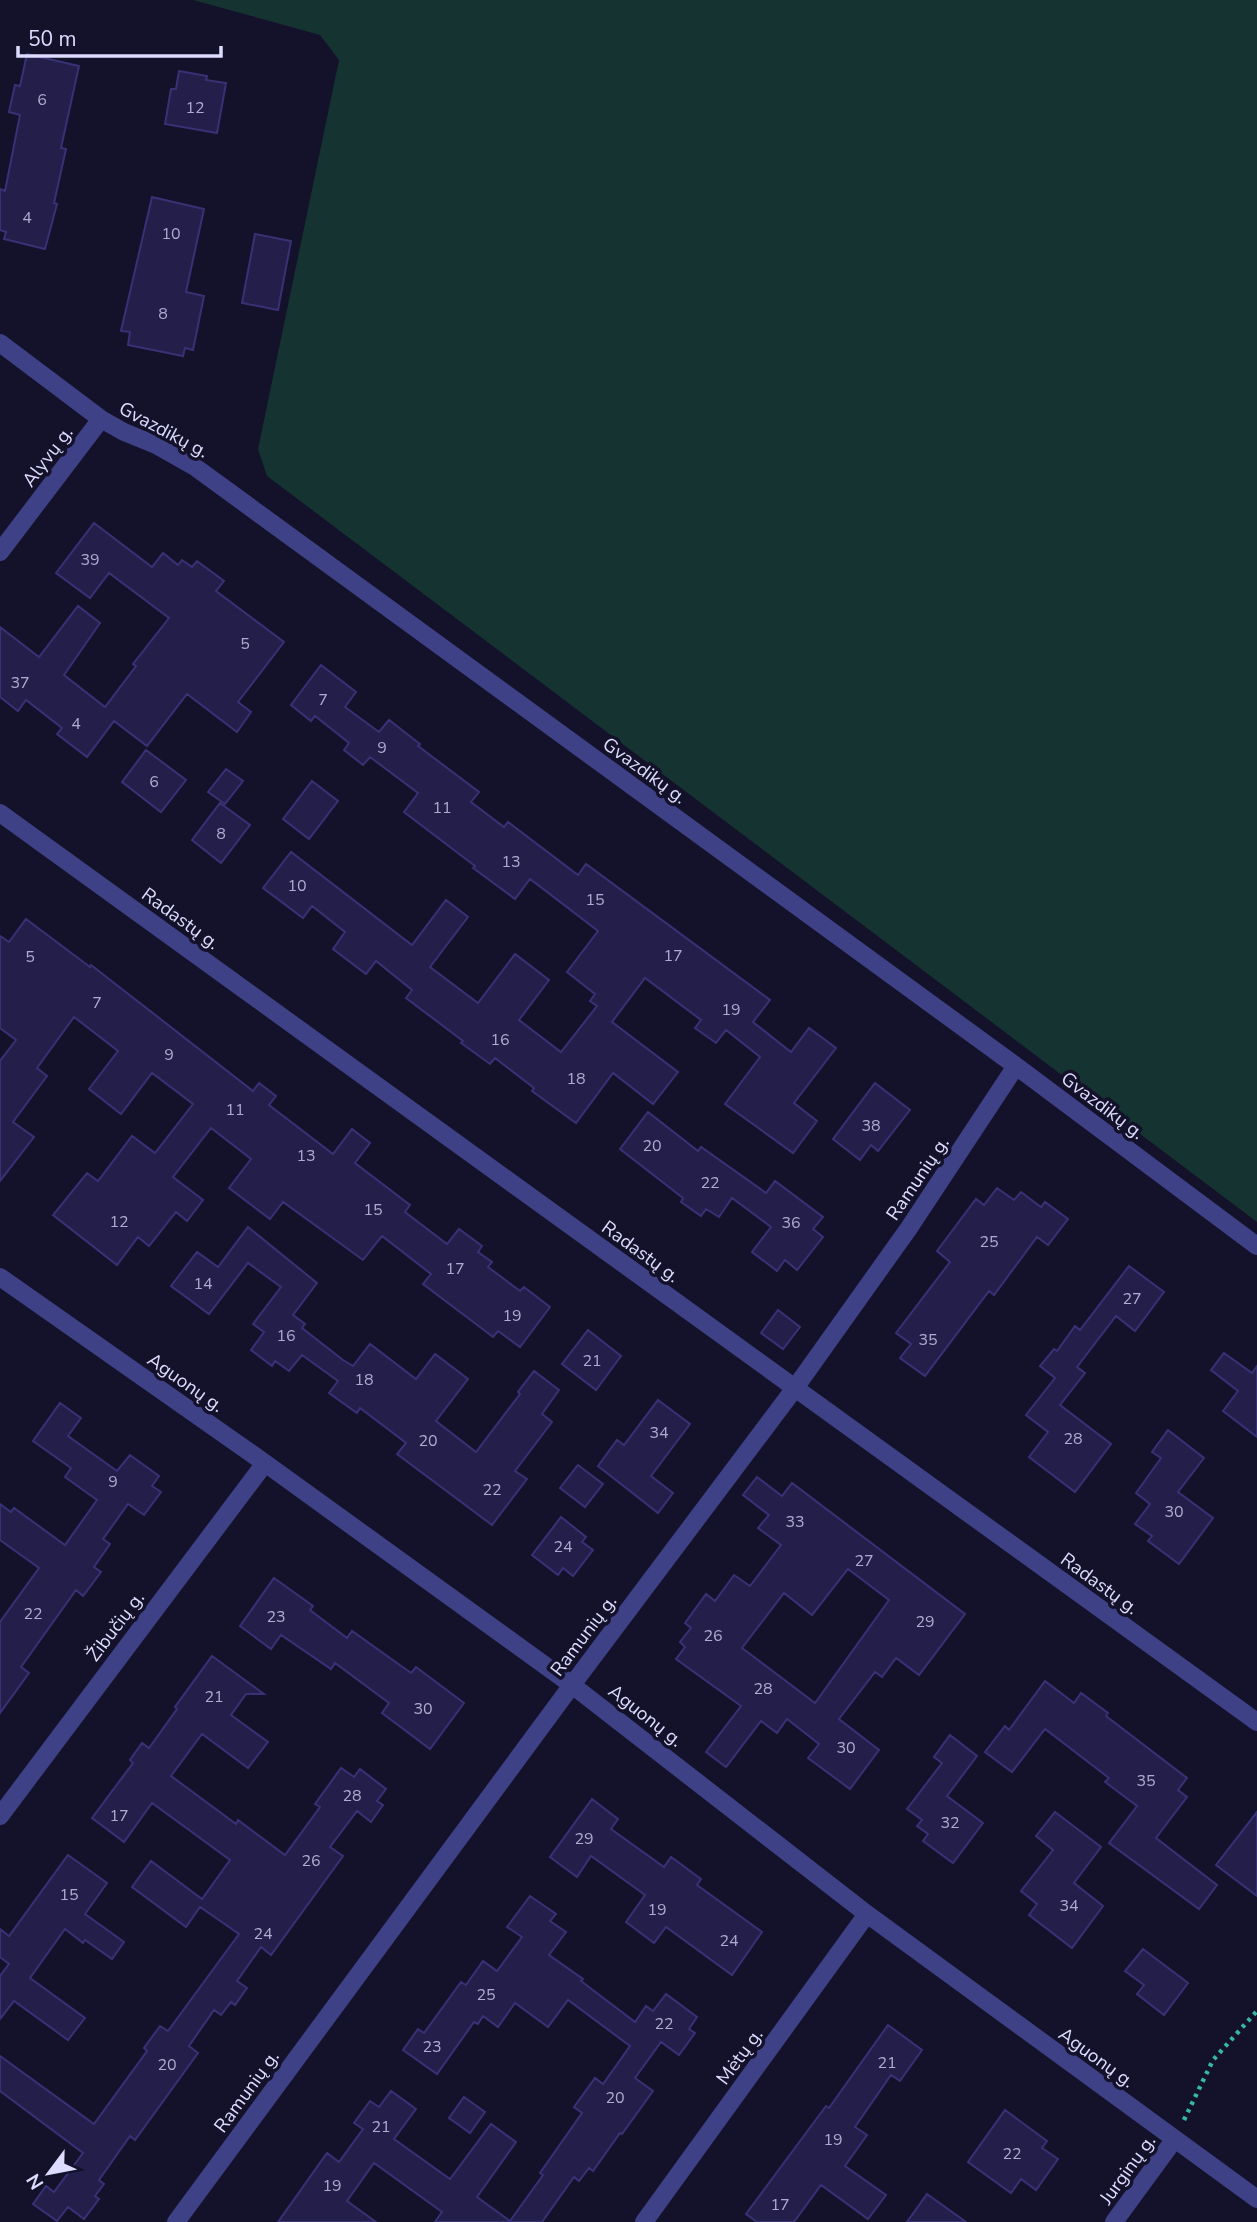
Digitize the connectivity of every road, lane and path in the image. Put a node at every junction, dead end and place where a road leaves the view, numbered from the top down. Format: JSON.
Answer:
{"nodes":[{"id":1,"x":0,"y":343,"type":"edge"},
{"id":2,"x":101,"y":419,"type":"junction"},
{"id":3,"x":0,"y":552,"type":"edge"},
{"id":4,"x":0,"y":813,"type":"edge"},
{"id":5,"x":1016,"y":1066,"type":"junction"},
{"id":6,"x":1257,"y":1246,"type":"edge"},
{"id":7,"x":0,"y":1277,"type":"edge"},
{"id":8,"x":795,"y":1388,"type":"junction"},
{"id":9,"x":265,"y":1463,"type":"junction"},
{"id":10,"x":572,"y":1685,"type":"junction"},
{"id":11,"x":1257,"y":1722,"type":"edge"},
{"id":12,"x":0,"y":1815,"type":"edge"},
{"id":13,"x":867,"y":1914,"type":"junction"},
{"id":14,"x":1257,"y":2011,"type":"edge"},
{"id":15,"x":1174,"y":2140,"type":"junction"},
{"id":16,"x":1257,"y":2199,"type":"edge"},
{"id":17,"x":176,"y":2222,"type":"edge"},
{"id":18,"x":644,"y":2222,"type":"edge"},
{"id":19,"x":1114,"y":2222,"type":"edge"}],
"edges":[{"from":1,"to":2,"type":"street","name":"Gvazdikų g."},
{"from":2,"to":3,"type":"street","name":"Alyvų g."},
{"from":2,"to":5,"type":"street","name":"Gvazdikų g."},
{"from":4,"to":8,"type":"street","name":"Radastų g."},
{"from":5,"to":6,"type":"street","name":"Gvazdikų g."},
{"from":5,"to":8,"type":"street","name":"Ramunių g."},
{"from":7,"to":9,"type":"street","name":"Aguonų g."},
{"from":8,"to":10,"type":"street","name":"Ramunių g."},
{"from":8,"to":11,"type":"street","name":"Radastų g."},
{"from":9,"to":10,"type":"street","name":"Aguonų g."},
{"from":9,"to":12,"type":"street","name":"Žibučių g."},
{"from":10,"to":13,"type":"street","name":"Aguonų g."},
{"from":10,"to":17,"type":"street","name":"Ramunių g."},
{"from":13,"to":15,"type":"street","name":"Aguonų g."},
{"from":13,"to":18,"type":"street","name":"Mėtų g."},
{"from":14,"to":15,"type":"path"},
{"from":15,"to":16,"type":"street","name":"Aguonų g."},
{"from":15,"to":19,"type":"street","name":"Jurginų g."}]}
